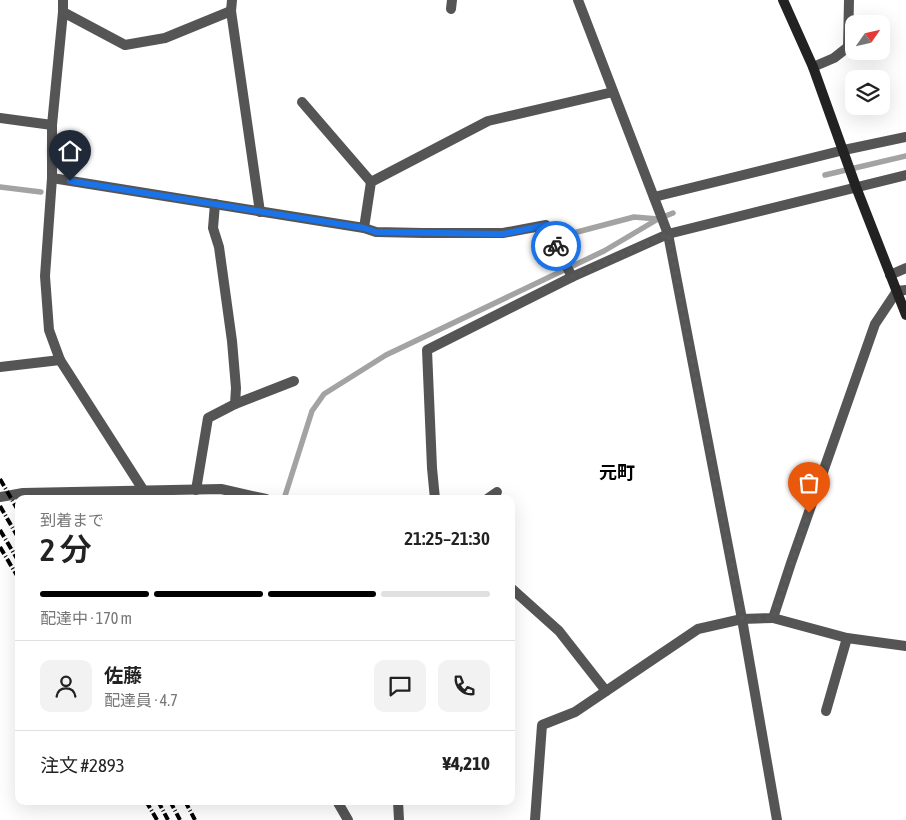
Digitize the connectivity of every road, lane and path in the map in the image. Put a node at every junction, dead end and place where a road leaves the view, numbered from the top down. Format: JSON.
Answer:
{"nodes":[{"id":1,"x":62,"y":0,"type":"edge"},
{"id":2,"x":232,"y":0,"type":"edge"},
{"id":3,"x":578,"y":0,"type":"edge"},
{"id":4,"x":783,"y":0,"type":"edge"},
{"id":5,"x":849,"y":0,"type":"edge"},
{"id":6,"x":231,"y":11,"type":"junction"},
{"id":7,"x":62,"y":12,"type":"junction"},
{"id":8,"x":812,"y":67,"type":"junction"},
{"id":9,"x":613,"y":92,"type":"junction"},
{"id":10,"x":302,"y":102,"type":"dead end"},
{"id":11,"x":0,"y":118,"type":"edge"},
{"id":12,"x":52,"y":125,"type":"junction"},
{"id":13,"x":906,"y":137,"type":"edge"},
{"id":14,"x":844,"y":150,"type":"junction"},
{"id":15,"x":906,"y":175,"type":"edge"},
{"id":16,"x":52,"y":181,"type":"junction"},
{"id":17,"x":371,"y":182,"type":"junction"},
{"id":18,"x":856,"y":188,"type":"junction"},
{"id":19,"x":654,"y":199,"type":"junction"},
{"id":20,"x":214,"y":207,"type":"junction"},
{"id":21,"x":260,"y":212,"type":"junction"},
{"id":22,"x":364,"y":228,"type":"junction"},
{"id":23,"x":666,"y":232,"type":"junction"},
{"id":24,"x":906,"y":268,"type":"edge"},
{"id":25,"x":890,"y":275,"type":"junction"},
{"id":26,"x":572,"y":277,"type":"junction"},
{"id":27,"x":901,"y":291,"type":"edge"},
{"id":28,"x":906,"y":315,"type":"edge"},
{"id":29,"x":60,"y":360,"type":"junction"},
{"id":30,"x":0,"y":366,"type":"edge"},
{"id":31,"x":294,"y":381,"type":"dead end"},
{"id":32,"x":235,"y":404,"type":"junction"},
{"id":33,"x":196,"y":490,"type":"junction"},
{"id":34,"x":497,"y":492,"type":"dead end"},
{"id":35,"x":146,"y":495,"type":"edge"},
{"id":36,"x":248,"y":495,"type":"edge"},
{"id":37,"x":435,"y":495,"type":"edge"},
{"id":38,"x":493,"y":495,"type":"edge"},
{"id":39,"x":0,"y":497,"type":"edge"},
{"id":40,"x":515,"y":592,"type":"edge"},
{"id":41,"x":773,"y":618,"type":"junction"},
{"id":42,"x":742,"y":619,"type":"junction"},
{"id":43,"x":847,"y":638,"type":"junction"},
{"id":44,"x":906,"y":646,"type":"edge"},
{"id":45,"x":606,"y":691,"type":"junction"},
{"id":46,"x":826,"y":711,"type":"dead end"},
{"id":47,"x":339,"y":805,"type":"edge"},
{"id":48,"x":398,"y":805,"type":"edge"},
{"id":49,"x":348,"y":820,"type":"edge"},
{"id":50,"x":399,"y":820,"type":"edge"},
{"id":51,"x":535,"y":820,"type":"edge"},
{"id":52,"x":777,"y":820,"type":"edge"}],
"edges":[{"from":1,"to":7,"type":"street"},
{"from":2,"to":6,"type":"street"},
{"from":3,"to":9,"type":"street"},
{"from":4,"to":8,"type":"street"},
{"from":5,"to":8,"type":"street"},
{"from":6,"to":7,"type":"street"},
{"from":6,"to":21,"type":"street"},
{"from":7,"to":12,"type":"street"},
{"from":8,"to":14,"type":"street"},
{"from":9,"to":17,"type":"street"},
{"from":9,"to":19,"type":"street"},
{"from":10,"to":17,"type":"street"},
{"from":11,"to":12,"type":"street"},
{"from":12,"to":16,"type":"street"},
{"from":13,"to":14,"type":"street"},
{"from":14,"to":18,"type":"street"},
{"from":14,"to":19,"type":"street"},
{"from":15,"to":18,"type":"street"},
{"from":16,"to":20,"type":"street"},
{"from":16,"to":29,"type":"street"},
{"from":17,"to":22,"type":"street"},
{"from":18,"to":23,"type":"street"},
{"from":18,"to":25,"type":"street"},
{"from":19,"to":23,"type":"street"},
{"from":20,"to":21,"type":"street"},
{"from":20,"to":32,"type":"street"},
{"from":21,"to":22,"type":"street"},
{"from":22,"to":26,"type":"street"},
{"from":23,"to":26,"type":"street"},
{"from":23,"to":42,"type":"street"},
{"from":24,"to":25,"type":"street"},
{"from":25,"to":27,"type":"street"},
{"from":26,"to":37,"type":"street"},
{"from":27,"to":28,"type":"street"},
{"from":27,"to":41,"type":"street"},
{"from":29,"to":30,"type":"street"},
{"from":29,"to":35,"type":"street"},
{"from":31,"to":32,"type":"street"},
{"from":32,"to":33,"type":"street"},
{"from":33,"to":35,"type":"street"},
{"from":33,"to":36,"type":"street"},
{"from":34,"to":38,"type":"street"},
{"from":35,"to":39,"type":"street"},
{"from":40,"to":45,"type":"street"},
{"from":41,"to":42,"type":"street"},
{"from":41,"to":43,"type":"street"},
{"from":42,"to":45,"type":"street"},
{"from":42,"to":52,"type":"street"},
{"from":43,"to":44,"type":"street"},
{"from":43,"to":46,"type":"street"},
{"from":45,"to":51,"type":"street"},
{"from":47,"to":49,"type":"street"},
{"from":48,"to":50,"type":"street"}]}
